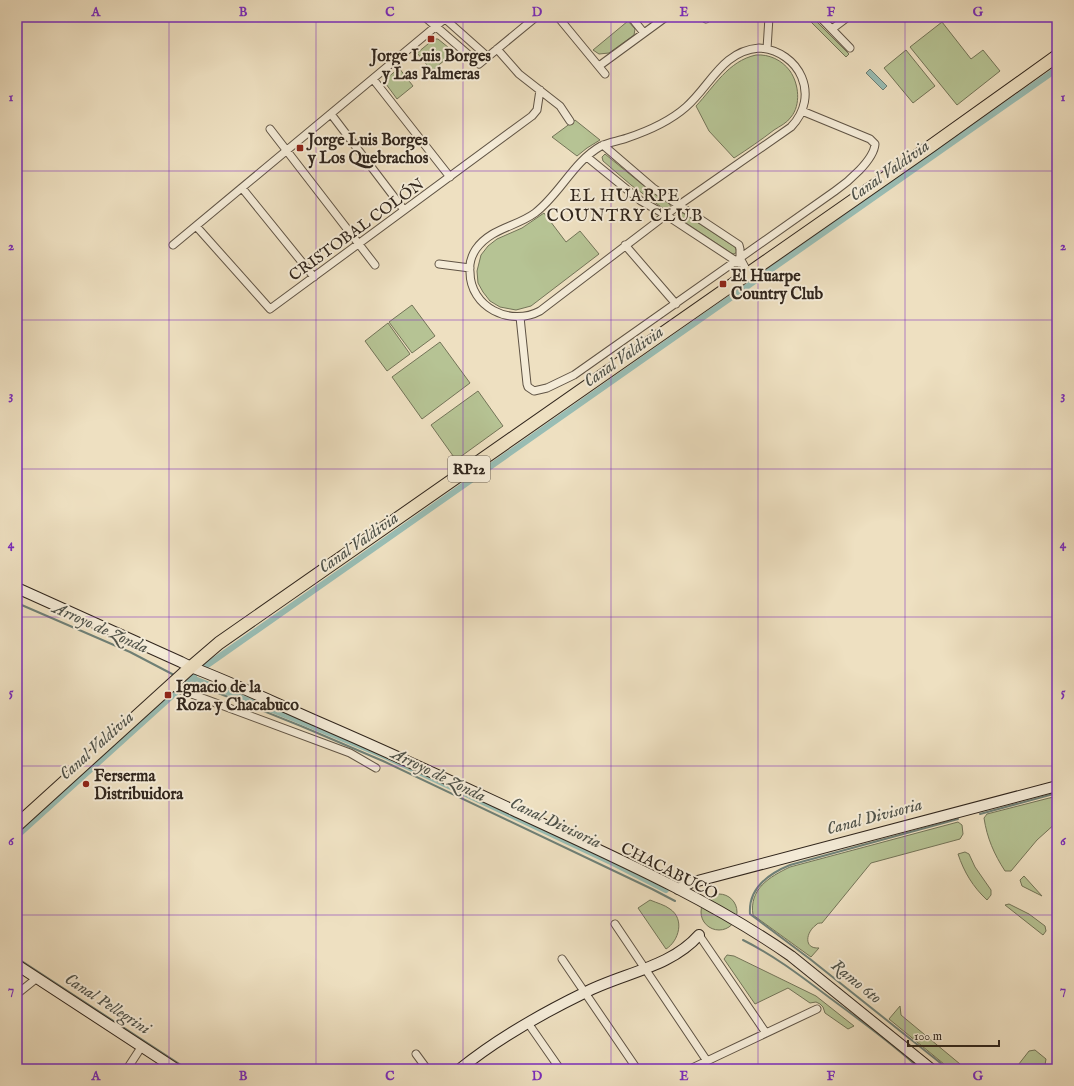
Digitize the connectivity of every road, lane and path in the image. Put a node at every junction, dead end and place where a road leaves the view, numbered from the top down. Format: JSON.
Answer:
{"nodes":[{"id":1,"x":425,"y":17,"type":"edge"},
{"id":2,"x":536,"y":17,"type":"edge"},
{"id":3,"x":558,"y":17,"type":"edge"},
{"id":4,"x":631,"y":17,"type":"edge"},
{"id":5,"x":666,"y":17,"type":"edge"},
{"id":6,"x":769,"y":17,"type":"edge"},
{"id":7,"x":820,"y":17,"type":"edge"},
{"id":8,"x":848,"y":17,"type":"edge"},
{"id":9,"x":445,"y":18,"type":"edge"},
{"id":10,"x":436,"y":27,"type":"junction"},
{"id":11,"x":832,"y":29,"type":"junction"},
{"id":12,"x":644,"y":33,"type":"junction"},
{"id":13,"x":850,"y":48,"type":"dead end"},
{"id":14,"x":497,"y":49,"type":"junction"},
{"id":15,"x":767,"y":49,"type":"junction"},
{"id":16,"x":488,"y":56,"type":"junction"},
{"id":17,"x":1057,"y":56,"type":"edge"},
{"id":18,"x":599,"y":66,"type":"junction"},
{"id":19,"x":605,"y":74,"type":"dead end"},
{"id":20,"x":373,"y":79,"type":"junction"},
{"id":21,"x":540,"y":90,"type":"junction"},
{"id":22,"x":802,"y":111,"type":"junction"},
{"id":23,"x":331,"y":114,"type":"junction"},
{"id":24,"x":570,"y":121,"type":"dead end"},
{"id":25,"x":270,"y":129,"type":"dead end"},
{"id":26,"x":603,"y":146,"type":"junction"},
{"id":27,"x":286,"y":151,"type":"junction"},
{"id":28,"x":587,"y":157,"type":"junction"},
{"id":29,"x":450,"y":177,"type":"junction"},
{"id":30,"x":242,"y":188,"type":"junction"},
{"id":31,"x":679,"y":205,"type":"junction"},
{"id":32,"x":404,"y":210,"type":"junction"},
{"id":33,"x":666,"y":215,"type":"junction"},
{"id":34,"x":196,"y":226,"type":"junction"},
{"id":35,"x":359,"y":244,"type":"junction"},
{"id":36,"x":173,"y":245,"type":"dead end"},
{"id":37,"x":625,"y":245,"type":"junction"},
{"id":38,"x":738,"y":259,"type":"junction"},
{"id":39,"x":375,"y":264,"type":"dead end"},
{"id":40,"x":439,"y":264,"type":"dead end"},
{"id":41,"x":470,"y":268,"type":"junction"},
{"id":42,"x":746,"y":270,"type":"junction"},
{"id":43,"x":314,"y":277,"type":"junction"},
{"id":44,"x":676,"y":304,"type":"junction"},
{"id":45,"x":520,"y":317,"type":"junction"},
{"id":46,"x":17,"y":588,"type":"edge"},
{"id":47,"x":191,"y":667,"type":"junction"},
{"id":48,"x":176,"y":688,"type":"junction"},
{"id":49,"x":376,"y":768,"type":"dead end"},
{"id":50,"x":1057,"y":786,"type":"edge"},
{"id":51,"x":17,"y":825,"type":"edge"},
{"id":52,"x":678,"y":889,"type":"junction"},
{"id":53,"x":615,"y":924,"type":"dead end"},
{"id":54,"x":699,"y":935,"type":"joint"},
{"id":55,"x":562,"y":959,"type":"dead end"},
{"id":56,"x":17,"y":965,"type":"edge"},
{"id":57,"x":644,"y":968,"type":"junction"},
{"id":58,"x":37,"y":978,"type":"junction"},
{"id":59,"x":585,"y":992,"type":"junction"},
{"id":60,"x":17,"y":994,"type":"edge"},
{"id":61,"x":817,"y":1008,"type":"dead end"},
{"id":62,"x":528,"y":1023,"type":"junction"},
{"id":63,"x":766,"y":1033,"type":"junction"},
{"id":64,"x":142,"y":1046,"type":"junction"},
{"id":65,"x":416,"y":1054,"type":"dead end"},
{"id":66,"x":707,"y":1061,"type":"junction"},
{"id":67,"x":127,"y":1069,"type":"edge"},
{"id":68,"x":176,"y":1069,"type":"edge"},
{"id":69,"x":427,"y":1069,"type":"edge"},
{"id":70,"x":460,"y":1069,"type":"edge"},
{"id":71,"x":560,"y":1069,"type":"edge"},
{"id":72,"x":637,"y":1069,"type":"edge"},
{"id":73,"x":690,"y":1069,"type":"edge"},
{"id":74,"x":931,"y":1069,"type":"edge"}],
"edges":[{"from":1,"to":10,"type":"street"},
{"from":2,"to":14,"type":"street"},
{"from":3,"to":18,"type":"street"},
{"from":4,"to":12,"type":"street"},
{"from":5,"to":12,"type":"street"},
{"from":6,"to":15,"type":"street"},
{"from":7,"to":11,"type":"street"},
{"from":8,"to":11,"type":"street"},
{"from":9,"to":10,"type":"street"},
{"from":9,"to":16,"type":"street"},
{"from":10,"to":16,"type":"street"},
{"from":10,"to":20,"type":"street"},
{"from":11,"to":13,"type":"street"},
{"from":12,"to":18,"type":"street"},
{"from":14,"to":16,"type":"street"},
{"from":14,"to":21,"type":"street"},
{"from":15,"to":22,"type":"street"},
{"from":15,"to":26,"type":"street"},
{"from":17,"to":42,"type":"main road","number":"RP12"},
{"from":18,"to":19,"type":"street"},
{"from":20,"to":23,"type":"street"},
{"from":20,"to":29,"type":"street"},
{"from":21,"to":24,"type":"street"},
{"from":21,"to":29,"type":"street","name":"CRISTOBAL COLÓN"},
{"from":22,"to":31,"type":"street"},
{"from":22,"to":38,"type":"street"},
{"from":23,"to":27,"type":"street"},
{"from":23,"to":32,"type":"street"},
{"from":25,"to":27,"type":"street"},
{"from":26,"to":28,"type":"street"},
{"from":26,"to":31,"type":"street"},
{"from":27,"to":30,"type":"street"},
{"from":27,"to":35,"type":"street"},
{"from":28,"to":33,"type":"street"},
{"from":28,"to":41,"type":"street"},
{"from":29,"to":32,"type":"street","name":"CRISTOBAL COLÓN"},
{"from":30,"to":34,"type":"street"},
{"from":30,"to":43,"type":"street"},
{"from":31,"to":33,"type":"street"},
{"from":31,"to":38,"type":"street"},
{"from":32,"to":35,"type":"street","name":"CRISTOBAL COLÓN"},
{"from":33,"to":37,"type":"street"},
{"from":33,"to":38,"type":"street"},
{"from":34,"to":36,"type":"street"},
{"from":34,"to":43,"type":"street","name":"CRISTOBAL COLÓN"},
{"from":35,"to":39,"type":"street"},
{"from":35,"to":43,"type":"street","name":"CRISTOBAL COLÓN"},
{"from":37,"to":44,"type":"street"},
{"from":37,"to":45,"type":"street"},
{"from":38,"to":42,"type":"street"},
{"from":38,"to":44,"type":"street"},
{"from":40,"to":41,"type":"street"},
{"from":41,"to":45,"type":"street"},
{"from":42,"to":47,"type":"main road","number":"RP12"},
{"from":44,"to":45,"type":"street"},
{"from":46,"to":47,"type":"street","name":"CHACABUCO"},
{"from":47,"to":48,"type":"main road","number":"RP12"},
{"from":47,"to":52,"type":"street","name":"CHACABUCO"},
{"from":48,"to":49,"type":"street"},
{"from":48,"to":51,"type":"main road","number":"RP12"},
{"from":50,"to":52,"type":"street"},
{"from":52,"to":74,"type":"street","name":"CHACABUCO"},
{"from":53,"to":57,"type":"street"},
{"from":54,"to":57,"type":"street"},
{"from":54,"to":63,"type":"street"},
{"from":55,"to":59,"type":"street"},
{"from":56,"to":58,"type":"street"},
{"from":57,"to":59,"type":"street"},
{"from":57,"to":66,"type":"street"},
{"from":58,"to":60,"type":"street"},
{"from":58,"to":64,"type":"street"},
{"from":59,"to":62,"type":"street"},
{"from":59,"to":72,"type":"street"},
{"from":61,"to":63,"type":"street"},
{"from":62,"to":70,"type":"street"},
{"from":62,"to":71,"type":"street"},
{"from":63,"to":66,"type":"street"},
{"from":64,"to":67,"type":"street"},
{"from":64,"to":68,"type":"street"},
{"from":65,"to":69,"type":"street"},
{"from":66,"to":73,"type":"street"}]}
